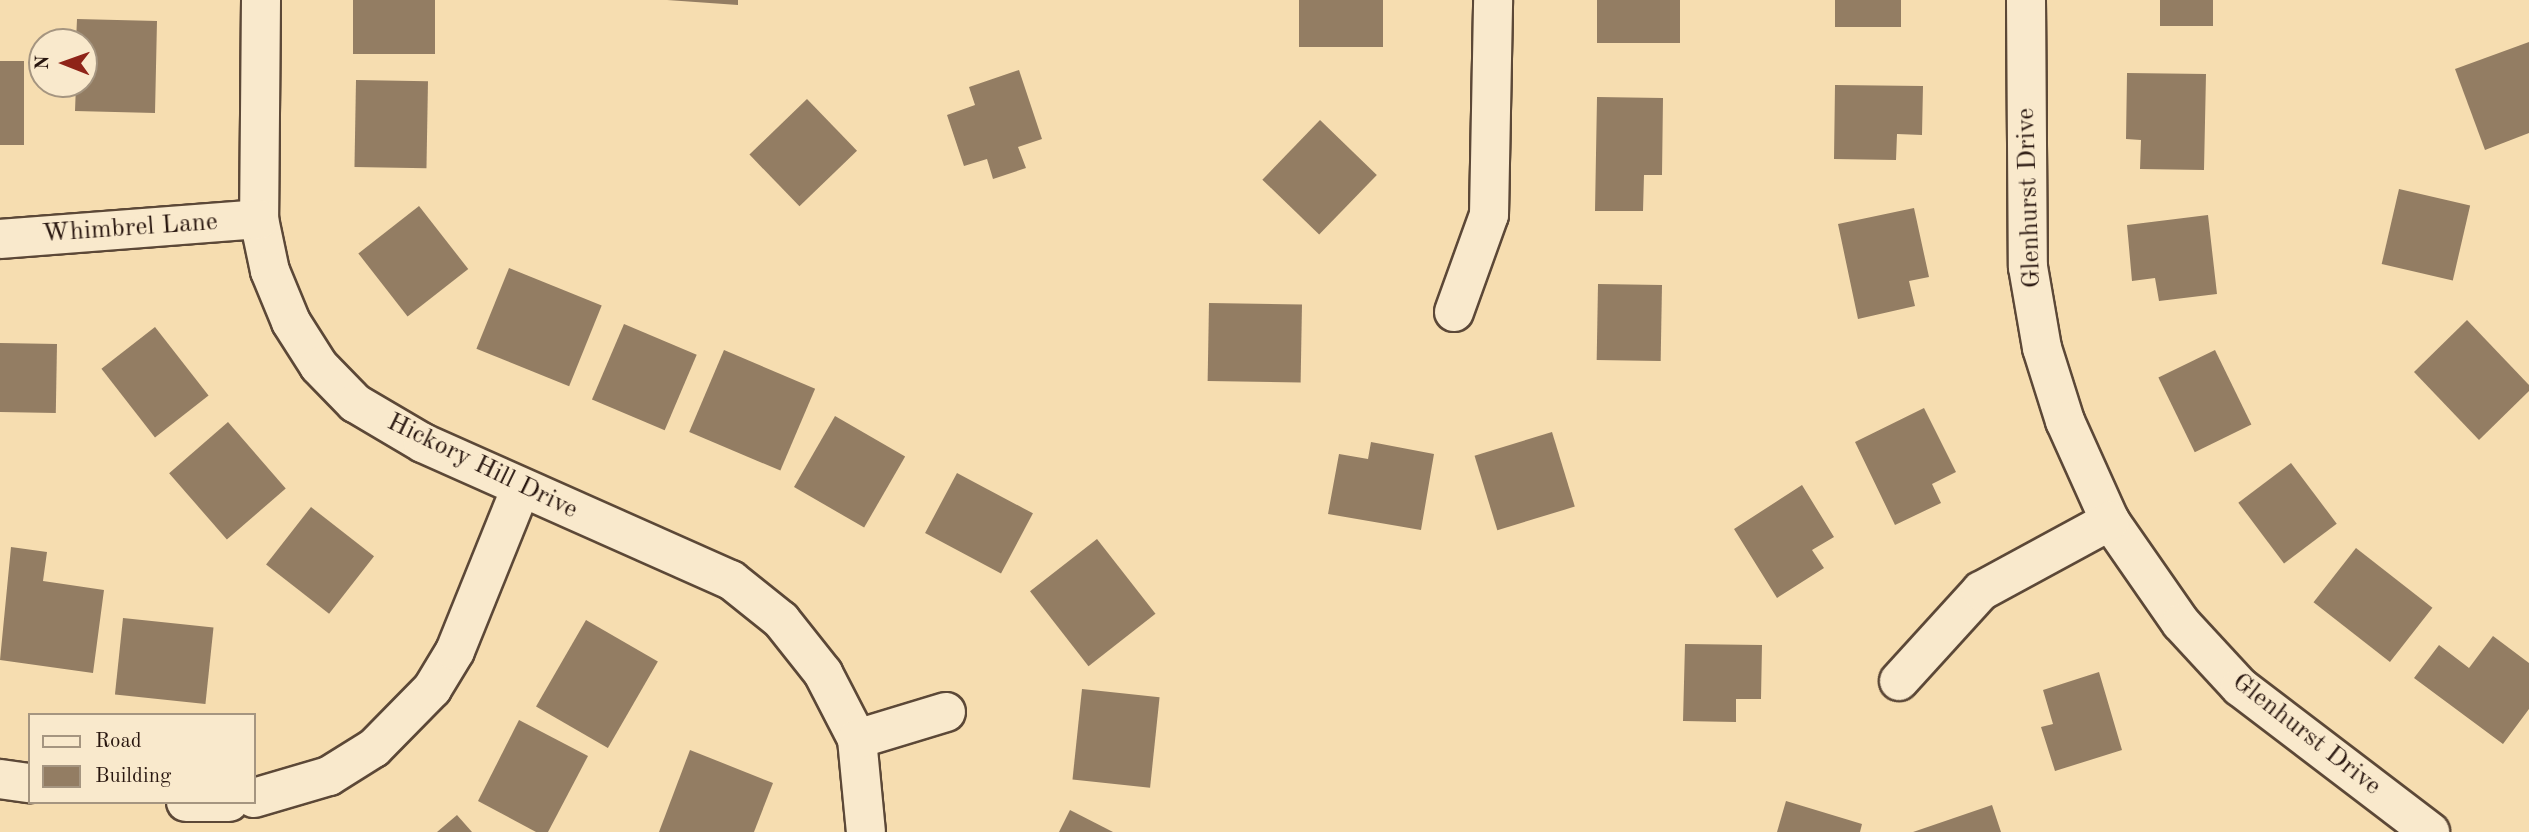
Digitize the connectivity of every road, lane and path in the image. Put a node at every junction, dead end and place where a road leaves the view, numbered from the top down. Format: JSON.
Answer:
{"nodes":[{"id":1,"x":261,"y":0,"type":"edge"},
{"id":2,"x":1493,"y":0,"type":"edge"},
{"id":3,"x":2026,"y":0,"type":"edge"},
{"id":4,"x":259,"y":219,"type":"junction"},
{"id":5,"x":0,"y":239,"type":"edge"},
{"id":6,"x":1454,"y":312,"type":"dead end"},
{"id":7,"x":521,"y":488,"type":"junction"},
{"id":8,"x":2110,"y":521,"type":"junction"},
{"id":9,"x":1899,"y":681,"type":"dead end"},
{"id":10,"x":946,"y":712,"type":"dead end"},
{"id":11,"x":857,"y":739,"type":"junction"},
{"id":12,"x":0,"y":779,"type":"edge"},
{"id":13,"x":28,"y":783,"type":"edge"},
{"id":14,"x":256,"y":797,"type":"edge"},
{"id":15,"x":866,"y":832,"type":"edge"},
{"id":16,"x":2430,"y":832,"type":"edge"}],
"edges":[{"from":1,"to":4,"type":"street","name":"Hickory Hill Drive"},
{"from":2,"to":6,"type":"street"},
{"from":3,"to":8,"type":"street","name":"Glenhurst Drive"},
{"from":4,"to":5,"type":"street","name":"Whimbrel Lane"},
{"from":4,"to":7,"type":"street","name":"Hickory Hill Drive"},
{"from":7,"to":11,"type":"street","name":"Hickory Hill Drive"},
{"from":7,"to":14,"type":"street"},
{"from":8,"to":9,"type":"street"},
{"from":8,"to":16,"type":"street","name":"Glenhurst Drive"},
{"from":10,"to":11,"type":"street"},
{"from":11,"to":15,"type":"street","name":"Hickory Hill Drive"},
{"from":12,"to":13,"type":"street"}]}
